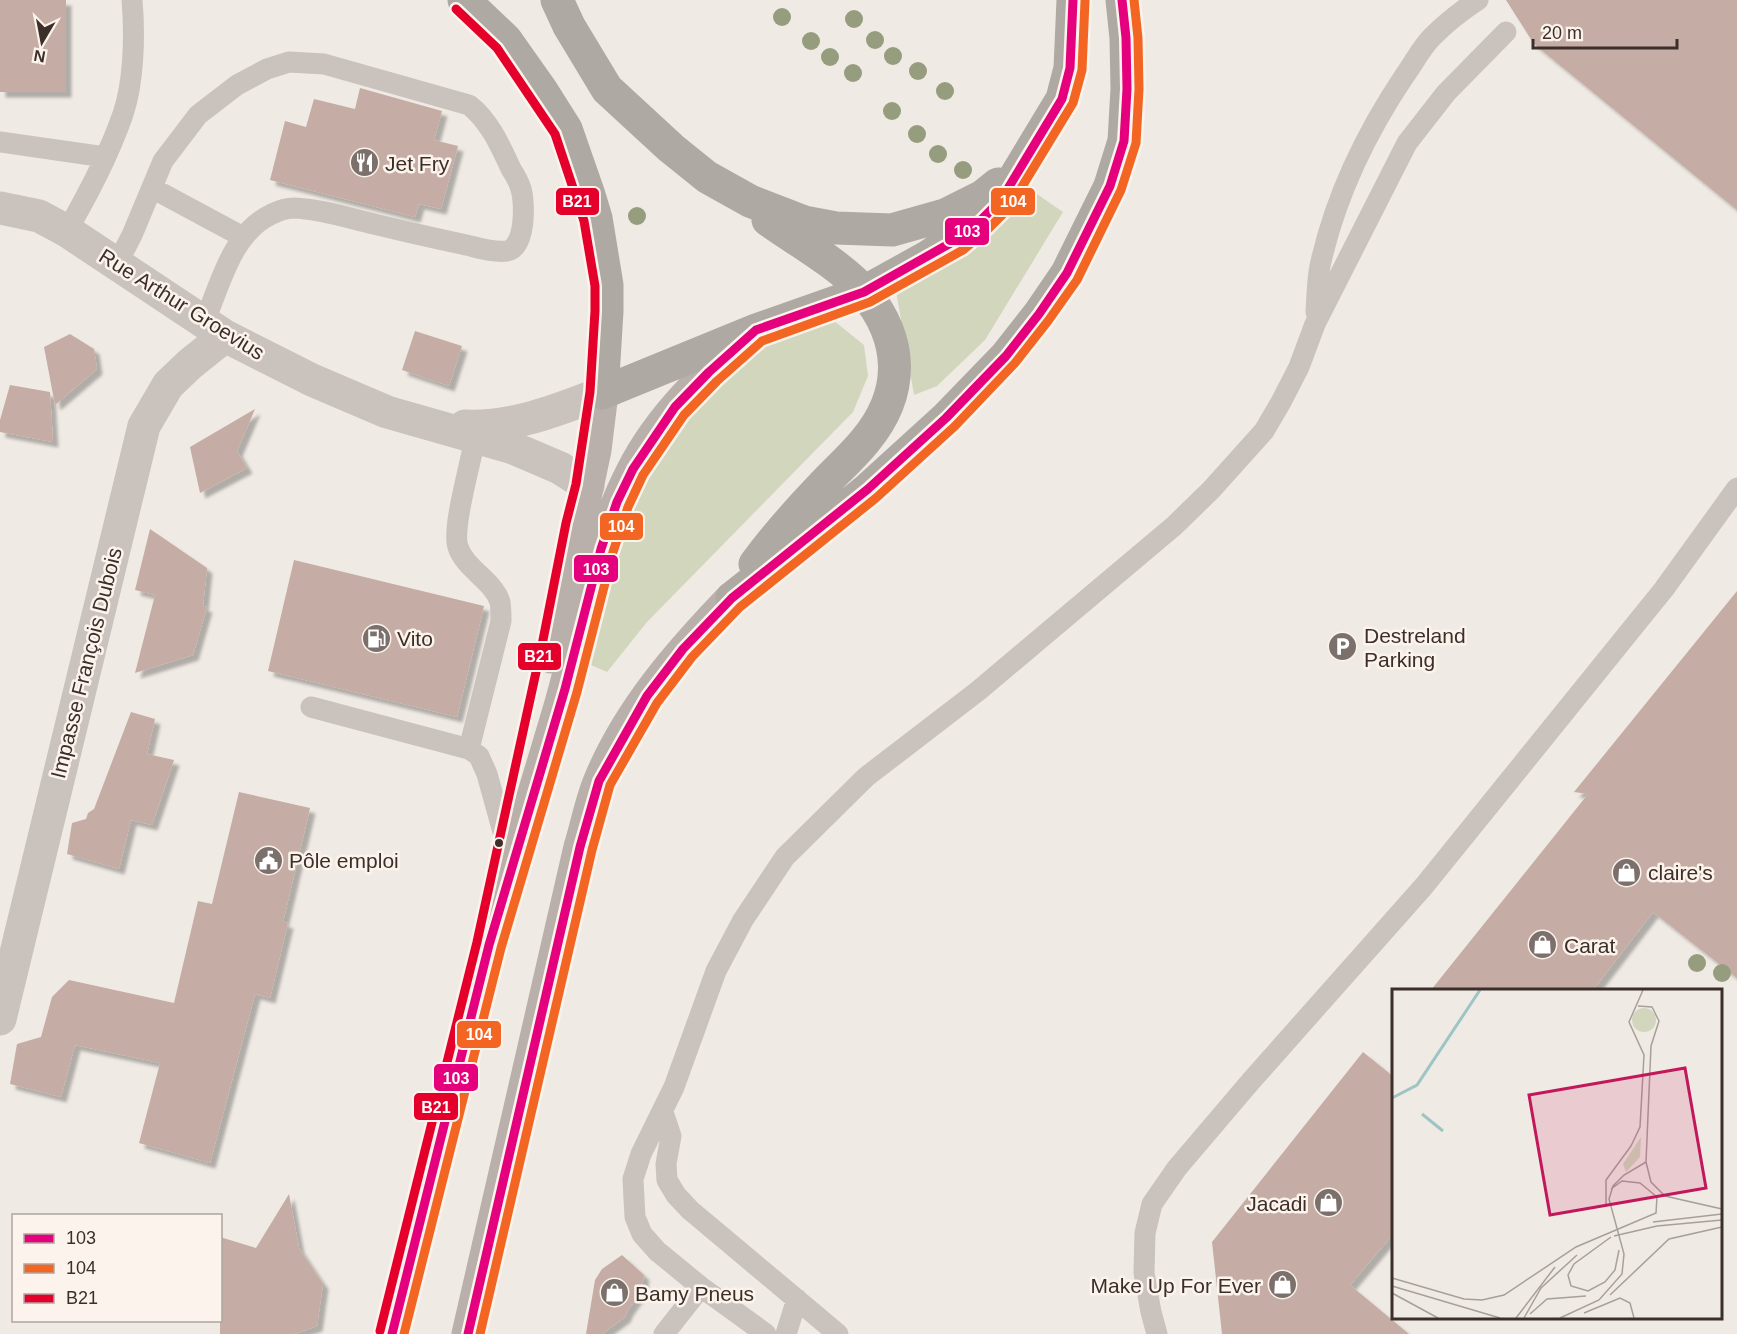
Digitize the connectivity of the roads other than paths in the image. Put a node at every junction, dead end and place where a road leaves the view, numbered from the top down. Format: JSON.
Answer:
{"nodes":[{"id":1,"x":132,"y":0,"type":"edge"},
{"id":2,"x":464,"y":0,"type":"edge"},
{"id":3,"x":557,"y":0,"type":"edge"},
{"id":4,"x":1073,"y":0,"type":"edge"},
{"id":5,"x":1122,"y":0,"type":"edge"},
{"id":6,"x":1478,"y":0,"type":"edge"},
{"id":7,"x":1506,"y":32,"type":"dead end"},
{"id":8,"x":0,"y":142,"type":"edge"},
{"id":9,"x":105,"y":157,"type":"junction"},
{"id":10,"x":1025,"y":162,"type":"junction"},
{"id":11,"x":707,"y":177,"type":"junction"},
{"id":12,"x":152,"y":188,"type":"junction"},
{"id":13,"x":0,"y":208,"type":"edge"},
{"id":14,"x":67,"y":231,"type":"junction"},
{"id":15,"x":243,"y":237,"type":"junction"},
{"id":16,"x":117,"y":264,"type":"junction"},
{"id":17,"x":864,"y":292,"type":"junction"},
{"id":18,"x":1315,"y":324,"type":"junction"},
{"id":19,"x":215,"y":329,"type":"junction"},
{"id":20,"x":756,"y":330,"type":"junction"},
{"id":21,"x":602,"y":393,"type":"junction"},
{"id":22,"x":477,"y":432,"type":"junction"},
{"id":23,"x":588,"y":486,"type":"junction"},
{"id":24,"x":1737,"y":489,"type":"edge"},
{"id":25,"x":732,"y":597,"type":"junction"},
{"id":26,"x":311,"y":707,"type":"dead end"},
{"id":27,"x":469,"y":749,"type":"junction"},
{"id":28,"x":509,"y":854,"type":"junction"},
{"id":29,"x":489,"y":945,"type":"junction"},
{"id":30,"x":0,"y":1019,"type":"edge"},
{"id":31,"x":663,"y":1112,"type":"junction"},
{"id":32,"x":700,"y":1287,"type":"junction"},
{"id":33,"x":797,"y":1299,"type":"junction"},
{"id":34,"x":392,"y":1334,"type":"edge"},
{"id":35,"x":468,"y":1334,"type":"edge"},
{"id":36,"x":664,"y":1334,"type":"edge"},
{"id":37,"x":766,"y":1334,"type":"edge"},
{"id":38,"x":786,"y":1334,"type":"edge"},
{"id":39,"x":838,"y":1334,"type":"edge"},
{"id":40,"x":1157,"y":1334,"type":"edge"}],
"edges":[{"from":1,"to":9,"type":"lane"},
{"from":2,"to":21,"type":"highway"},
{"from":3,"to":11,"type":"highway"},
{"from":4,"to":10,"type":"highway"},
{"from":5,"to":25,"type":"highway"},
{"from":6,"to":18,"type":"lane"},
{"from":7,"to":18,"type":"lane"},
{"from":8,"to":9,"type":"lane"},
{"from":9,"to":14,"type":"lane"},
{"from":10,"to":11,"type":"highway"},
{"from":10,"to":17,"type":"highway"},
{"from":11,"to":17,"type":"highway"},
{"from":12,"to":15,"type":"lane"},
{"from":12,"to":15,"type":"lane"},
{"from":12,"to":16,"type":"lane"},
{"from":13,"to":14,"type":"street","name":"Rue Arthur Groevius"},
{"from":14,"to":16,"type":"street","name":"Rue Arthur Groevius"},
{"from":15,"to":19,"type":"lane"},
{"from":16,"to":19,"type":"street","name":"Rue Arthur Groevius"},
{"from":17,"to":20,"type":"highway"},
{"from":17,"to":25,"type":"highway"},
{"from":18,"to":31,"type":"lane"},
{"from":19,"to":22,"type":"street","name":"Rue Arthur Groevius"},
{"from":19,"to":30,"type":"street","name":"Impasse François Dubois"},
{"from":20,"to":21,"type":"highway"},
{"from":20,"to":29,"type":"main road"},
{"from":21,"to":22,"type":"street","name":"Rue Arthur Groevius"},
{"from":21,"to":23,"type":"main road"},
{"from":22,"to":23,"type":"street","name":"Rue Arthur Groevius"},
{"from":22,"to":27,"type":"lane"},
{"from":23,"to":28,"type":"main road"},
{"from":24,"to":40,"type":"lane"},
{"from":25,"to":35,"type":"main road"},
{"from":26,"to":27,"type":"lane"},
{"from":27,"to":28,"type":"lane"},
{"from":28,"to":29,"type":"main road"},
{"from":29,"to":34,"type":"main road"},
{"from":31,"to":32,"type":"lane"},
{"from":31,"to":33,"type":"lane"},
{"from":32,"to":36,"type":"lane"},
{"from":32,"to":37,"type":"lane"},
{"from":33,"to":38,"type":"lane"},
{"from":33,"to":39,"type":"lane"}]}
